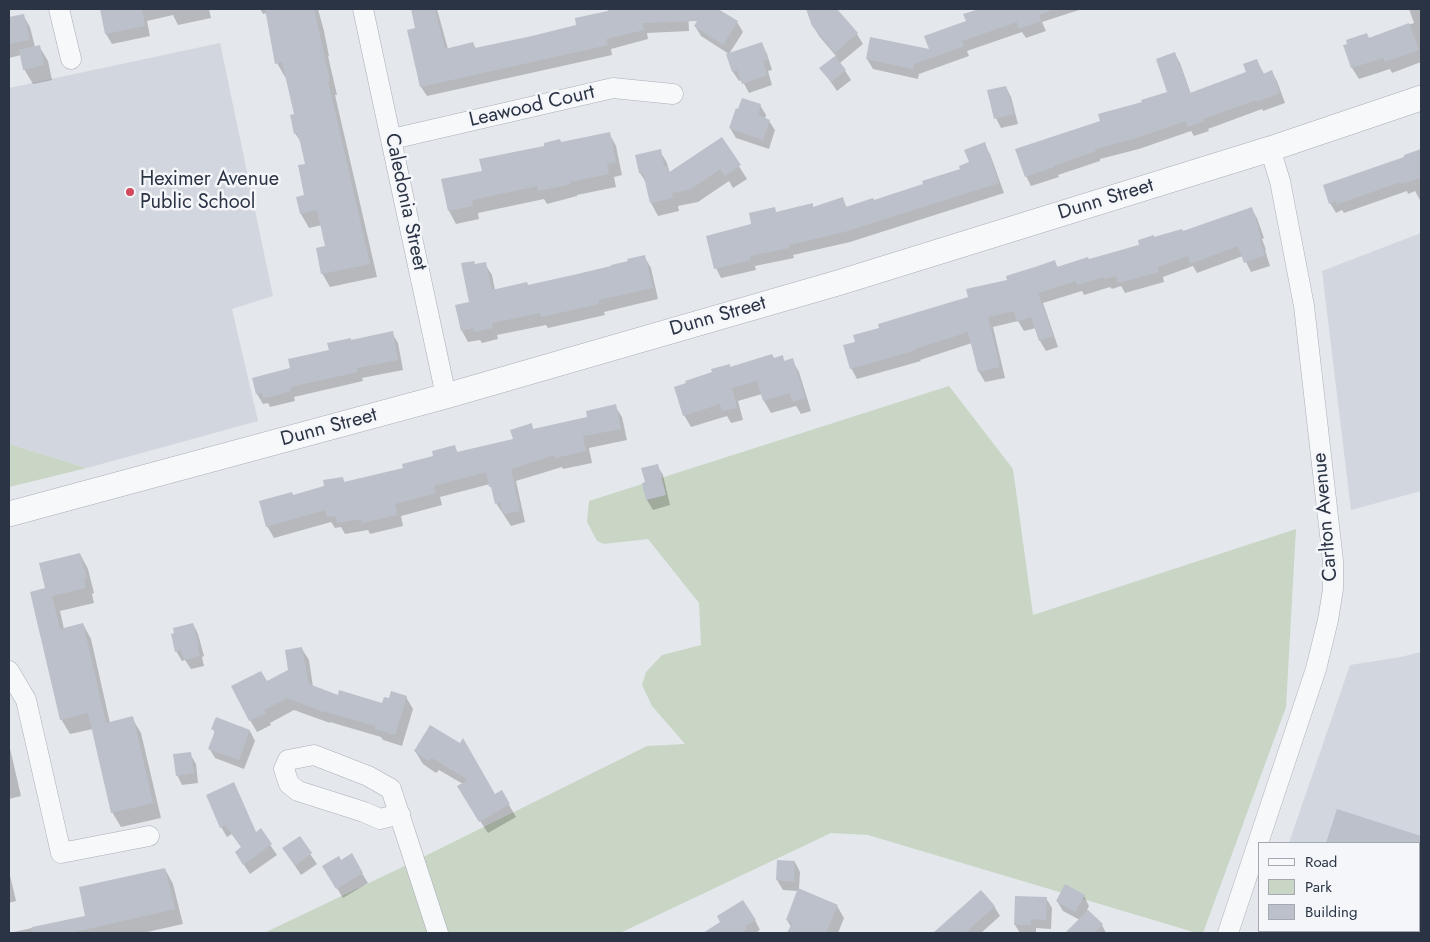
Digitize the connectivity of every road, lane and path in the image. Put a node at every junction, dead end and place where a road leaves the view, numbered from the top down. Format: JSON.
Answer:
{"nodes":[{"id":1,"x":59,"y":9,"type":"edge"},
{"id":2,"x":363,"y":9,"type":"edge"},
{"id":3,"x":71,"y":59,"type":"dead end"},
{"id":4,"x":673,"y":94,"type":"dead end"},
{"id":5,"x":1421,"y":98,"type":"edge"},
{"id":6,"x":392,"y":139,"type":"junction"},
{"id":7,"x":1270,"y":149,"type":"junction"},
{"id":8,"x":446,"y":396,"type":"junction"},
{"id":9,"x":9,"y":514,"type":"edge"},
{"id":10,"x":9,"y":671,"type":"edge"},
{"id":11,"x":400,"y":814,"type":"junction"},
{"id":12,"x":149,"y":836,"type":"dead end"},
{"id":13,"x":1258,"y":842,"type":"edge"},
{"id":14,"x":1258,"y":843,"type":"edge"},
{"id":15,"x":438,"y":933,"type":"edge"},
{"id":16,"x":1228,"y":933,"type":"edge"}],
"edges":[{"from":1,"to":3,"type":"street"},
{"from":2,"to":6,"type":"street","name":"Caledonia Street"},
{"from":4,"to":6,"type":"street","name":"Leawood Court"},
{"from":5,"to":7,"type":"street","name":"Dunn Street"},
{"from":6,"to":8,"type":"street","name":"Caledonia Street"},
{"from":7,"to":8,"type":"street","name":"Dunn Street"},
{"from":7,"to":13,"type":"street","name":"Carlton Avenue"},
{"from":8,"to":9,"type":"street","name":"Dunn Street"},
{"from":10,"to":12,"type":"street"},
{"from":11,"to":11,"type":"street"},
{"from":11,"to":15,"type":"street"},
{"from":14,"to":16,"type":"street","name":"Carlton Avenue"}]}
